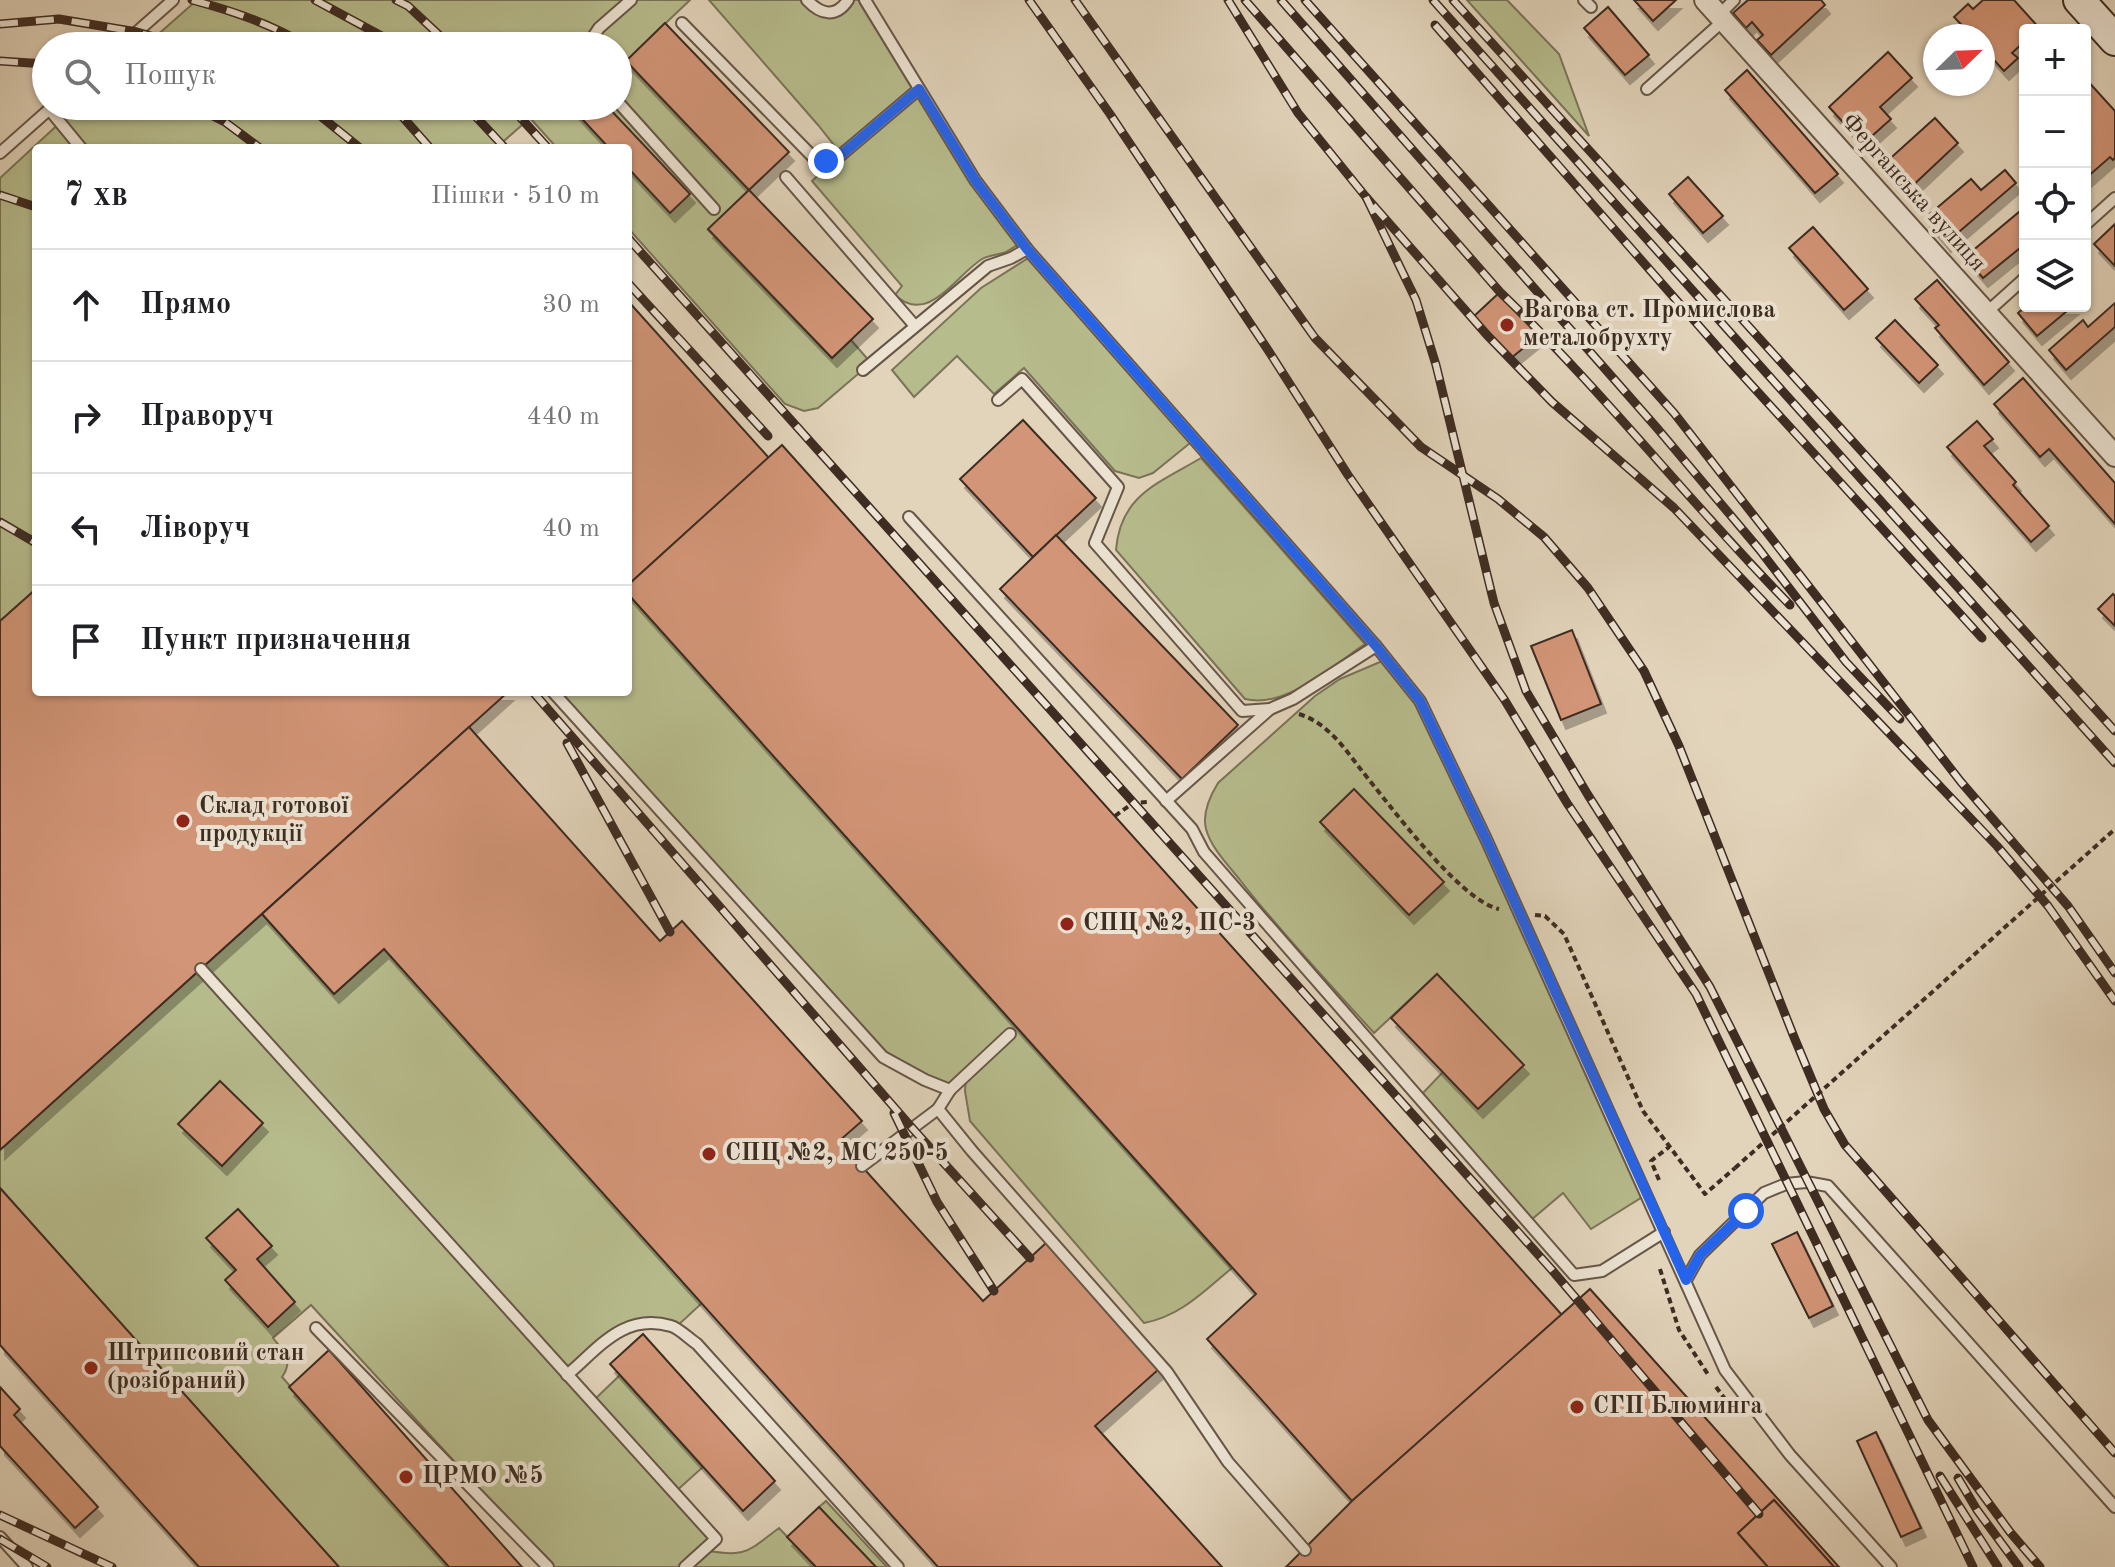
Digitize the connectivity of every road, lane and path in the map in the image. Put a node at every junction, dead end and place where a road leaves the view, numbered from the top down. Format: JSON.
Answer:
{"nodes":[{"id":1,"x":173,"y":0,"type":"edge"},
{"id":2,"x":631,"y":0,"type":"edge"},
{"id":3,"x":807,"y":0,"type":"edge"},
{"id":4,"x":848,"y":0,"type":"edge"},
{"id":5,"x":865,"y":0,"type":"edge"},
{"id":6,"x":1705,"y":0,"type":"edge"},
{"id":7,"x":1734,"y":0,"type":"edge"},
{"id":8,"x":2079,"y":0,"type":"edge"},
{"id":9,"x":1723,"y":21,"type":"junction"},
{"id":10,"x":682,"y":23,"type":"dead end"},
{"id":11,"x":137,"y":32,"type":"edge"},
{"id":12,"x":596,"y":32,"type":"edge"},
{"id":13,"x":2115,"y":40,"type":"edge"},
{"id":14,"x":919,"y":89,"type":"junction"},
{"id":15,"x":1647,"y":89,"type":"dead end"},
{"id":16,"x":632,"y":118,"type":"edge"},
{"id":17,"x":37,"y":120,"type":"edge"},
{"id":18,"x":60,"y":120,"type":"edge"},
{"id":19,"x":78,"y":144,"type":"edge"},
{"id":20,"x":0,"y":153,"type":"edge"},
{"id":21,"x":786,"y":177,"type":"dead end"},
{"id":22,"x":2115,"y":198,"type":"edge"},
{"id":23,"x":714,"y":209,"type":"dead end"},
{"id":24,"x":2091,"y":220,"type":"edge"},
{"id":25,"x":1027,"y":249,"type":"junction"},
{"id":26,"x":2019,"y":283,"type":"edge"},
{"id":27,"x":1986,"y":313,"type":"junction"},
{"id":28,"x":915,"y":326,"type":"junction"},
{"id":29,"x":863,"y":370,"type":"dead end"},
{"id":30,"x":998,"y":400,"type":"dead end"},
{"id":31,"x":2115,"y":456,"type":"edge"},
{"id":32,"x":909,"y":517,"type":"dead end"},
{"id":33,"x":1376,"y":646,"type":"junction"},
{"id":34,"x":557,"y":696,"type":"edge"},
{"id":35,"x":1270,"y":709,"type":"junction"},
{"id":36,"x":1166,"y":801,"type":"junction"},
{"id":37,"x":1115,"y":816,"type":"dead end"},
{"id":38,"x":2115,"y":829,"type":"edge"},
{"id":39,"x":201,"y":969,"type":"dead end"},
{"id":40,"x":1010,"y":1034,"type":"dead end"},
{"id":41,"x":950,"y":1090,"type":"junction"},
{"id":42,"x":938,"y":1109,"type":"junction"},
{"id":43,"x":862,"y":1166,"type":"dead end"},
{"id":44,"x":1705,"y":1194,"type":"dead end"},
{"id":45,"x":1664,"y":1232,"type":"junction"},
{"id":46,"x":1686,"y":1280,"type":"junction"},
{"id":47,"x":316,"y":1328,"type":"dead end"},
{"id":48,"x":567,"y":1375,"type":"junction"},
{"id":49,"x":2115,"y":1507,"type":"edge"},
{"id":50,"x":0,"y":1537,"type":"edge"},
{"id":51,"x":1305,"y":1550,"type":"dead end"},
{"id":52,"x":27,"y":1567,"type":"edge"},
{"id":53,"x":548,"y":1567,"type":"edge"},
{"id":54,"x":685,"y":1567,"type":"edge"},
{"id":55,"x":898,"y":1567,"type":"edge"},
{"id":56,"x":1891,"y":1567,"type":"edge"}],
"edges":[{"from":1,"to":11,"type":"lane"},
{"from":2,"to":12,"type":"lane"},
{"from":3,"to":4,"type":"lane"},
{"from":5,"to":14,"type":"lane"},
{"from":6,"to":9,"type":"street","name":"Ферганська вулиця"},
{"from":7,"to":9,"type":"lane"},
{"from":8,"to":13,"type":"main road"},
{"from":9,"to":15,"type":"lane"},
{"from":9,"to":27,"type":"street","name":"Ферганська вулиця"},
{"from":10,"to":14,"type":"lane"},
{"from":14,"to":25,"type":"lane"},
{"from":16,"to":23,"type":"lane"},
{"from":17,"to":20,"type":"lane"},
{"from":18,"to":19,"type":"lane"},
{"from":21,"to":28,"type":"lane"},
{"from":22,"to":24,"type":"lane"},
{"from":25,"to":28,"type":"lane"},
{"from":25,"to":33,"type":"lane"},
{"from":26,"to":27,"type":"lane"},
{"from":27,"to":31,"type":"street","name":"Ферганська вулиця"},
{"from":28,"to":29,"type":"lane"},
{"from":30,"to":35,"type":"lane"},
{"from":32,"to":36,"type":"lane"},
{"from":33,"to":35,"type":"lane"},
{"from":33,"to":45,"type":"lane"},
{"from":34,"to":41,"type":"lane"},
{"from":35,"to":36,"type":"lane"},
{"from":36,"to":37,"type":"path"},
{"from":36,"to":45,"type":"lane"},
{"from":38,"to":44,"type":"path","bridge":true},
{"from":39,"to":48,"type":"lane"},
{"from":40,"to":41,"type":"lane"},
{"from":41,"to":42,"type":"lane"},
{"from":42,"to":43,"type":"lane"},
{"from":42,"to":51,"type":"lane"},
{"from":45,"to":46,"type":"lane"},
{"from":46,"to":49,"type":"lane"},
{"from":46,"to":56,"type":"lane"},
{"from":47,"to":53,"type":"lane"},
{"from":48,"to":54,"type":"lane"},
{"from":48,"to":55,"type":"lane"},
{"from":50,"to":52,"type":"lane"}]}
